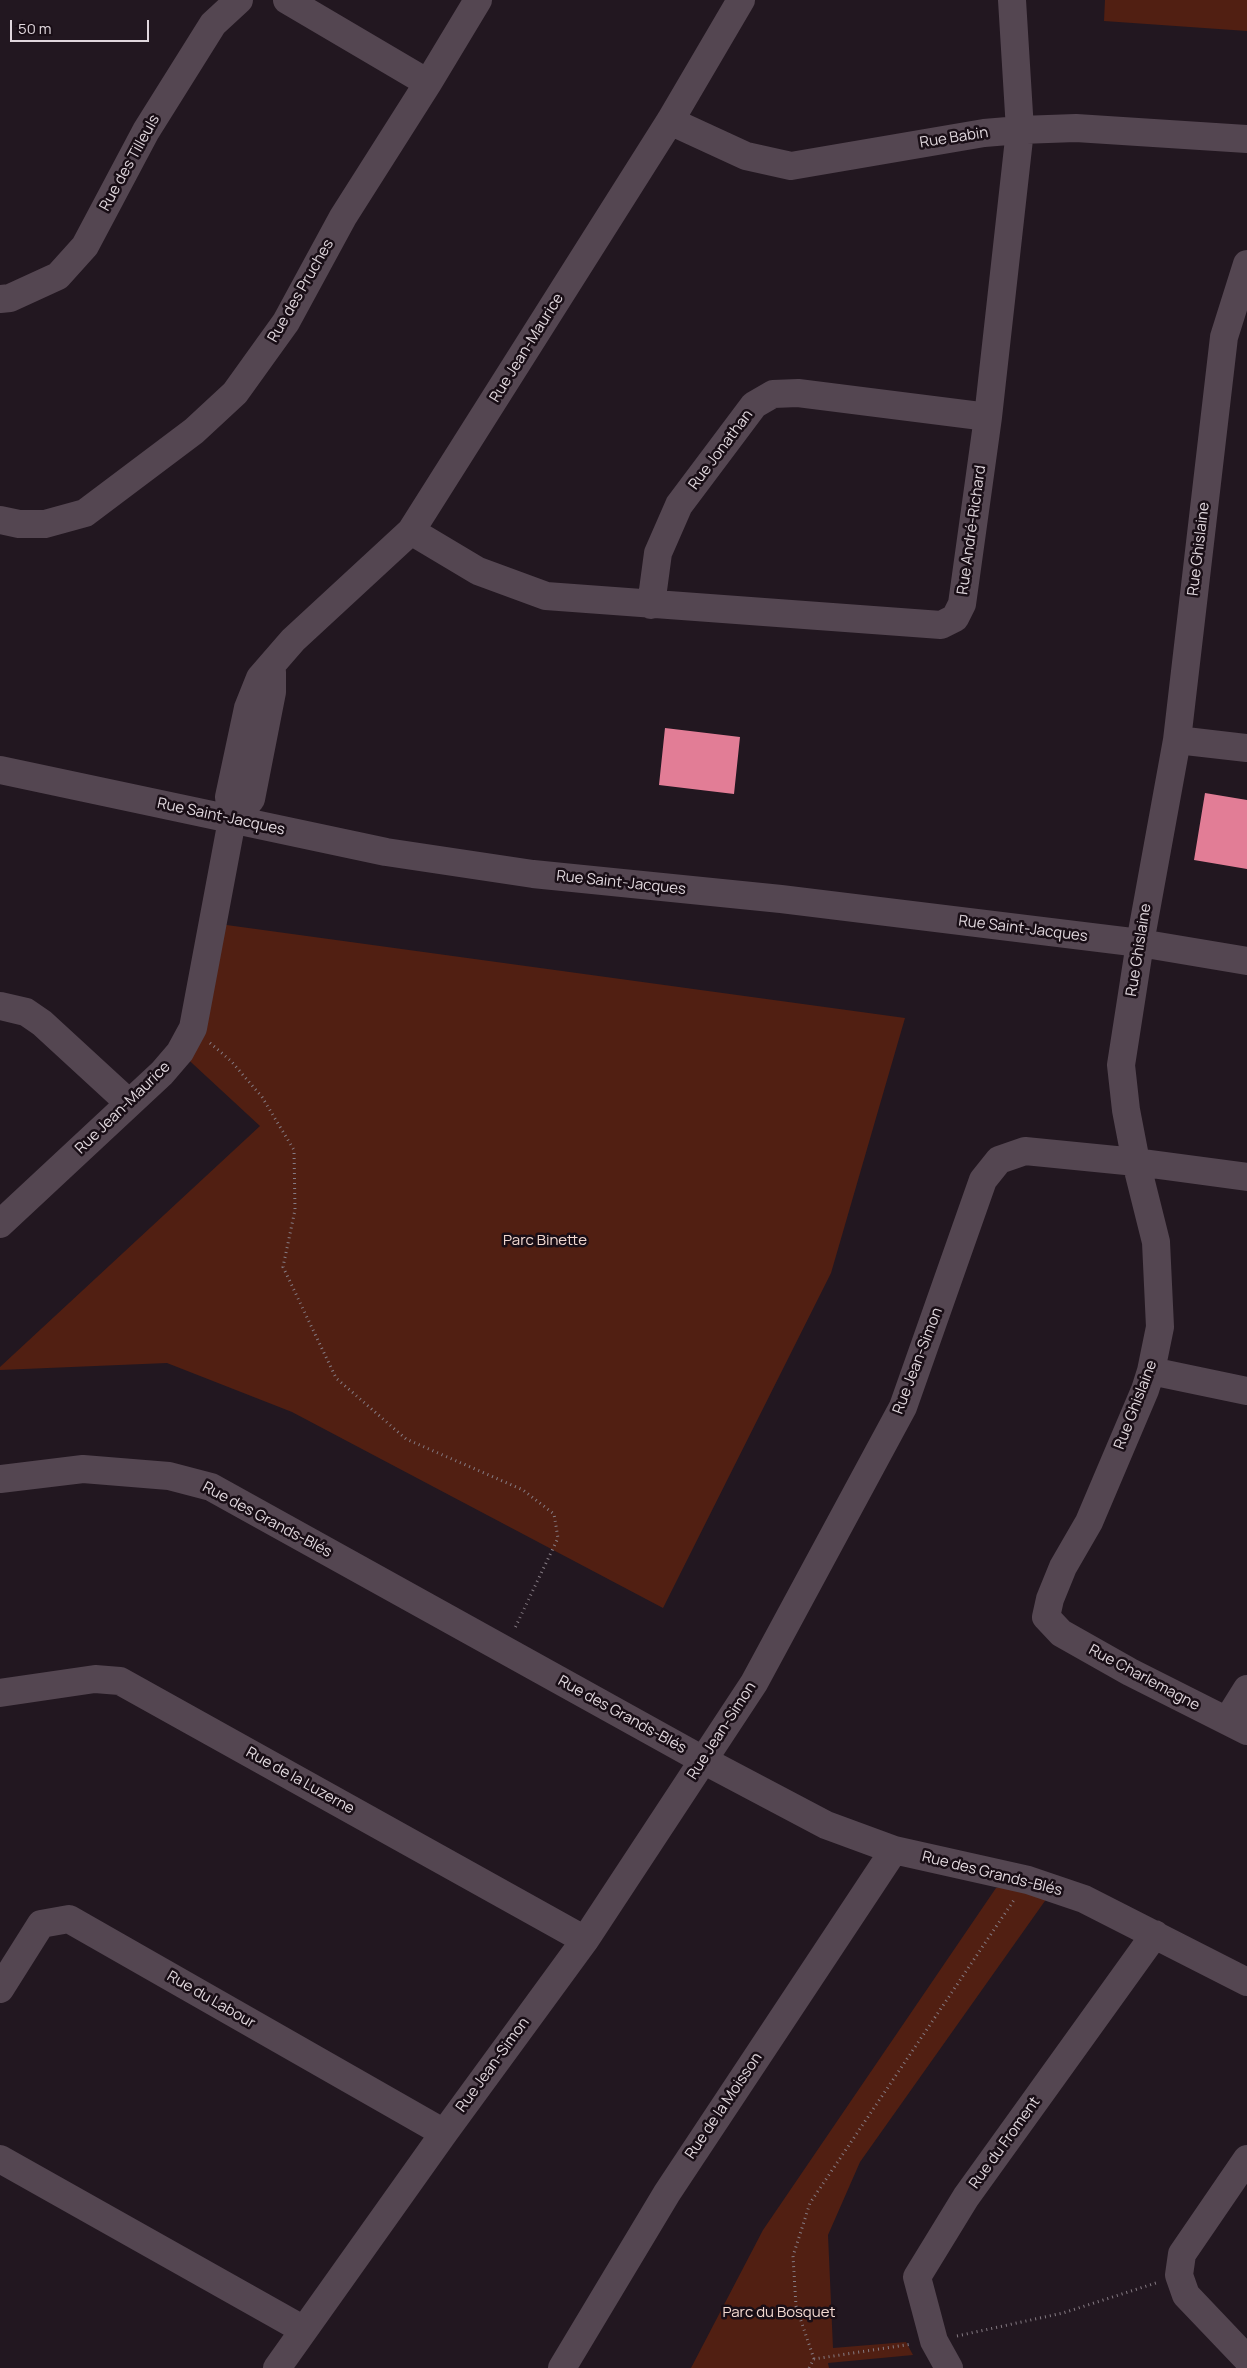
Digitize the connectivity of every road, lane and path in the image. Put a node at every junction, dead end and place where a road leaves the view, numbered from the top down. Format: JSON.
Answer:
{"nodes":[{"id":1,"x":239,"y":0,"type":"edge"},
{"id":2,"x":287,"y":0,"type":"edge"},
{"id":3,"x":478,"y":0,"type":"edge"},
{"id":4,"x":742,"y":0,"type":"edge"},
{"id":5,"x":1012,"y":0,"type":"edge"},
{"id":6,"x":428,"y":83,"type":"junction"},
{"id":7,"x":670,"y":121,"type":"junction"},
{"id":8,"x":1020,"y":130,"type":"junction"},
{"id":9,"x":1247,"y":139,"type":"edge"},
{"id":10,"x":1247,"y":264,"type":"edge"},
{"id":11,"x":0,"y":299,"type":"edge"},
{"id":12,"x":1235,"y":339,"type":"edge"},
{"id":13,"x":988,"y":417,"type":"junction"},
{"id":14,"x":0,"y":520,"type":"edge"},
{"id":15,"x":411,"y":531,"type":"junction"},
{"id":16,"x":650,"y":605,"type":"junction"},
{"id":17,"x":1177,"y":740,"type":"junction"},
{"id":18,"x":1247,"y":748,"type":"edge"},
{"id":19,"x":0,"y":770,"type":"edge"},
{"id":20,"x":232,"y":820,"type":"junction"},
{"id":21,"x":1140,"y":943,"type":"junction"},
{"id":22,"x":1247,"y":961,"type":"edge"},
{"id":23,"x":0,"y":1006,"type":"edge"},
{"id":24,"x":192,"y":1028,"type":"junction"},
{"id":25,"x":129,"y":1103,"type":"junction"},
{"id":26,"x":1136,"y":1162,"type":"junction"},
{"id":27,"x":1247,"y":1177,"type":"edge"},
{"id":28,"x":0,"y":1224,"type":"edge"},
{"id":29,"x":1151,"y":1372,"type":"junction"},
{"id":30,"x":1247,"y":1391,"type":"edge"},
{"id":31,"x":0,"y":1479,"type":"edge"},
{"id":32,"x":1046,"y":1617,"type":"joint"},
{"id":33,"x":505,"y":1649,"type":"junction"},
{"id":34,"x":1247,"y":1688,"type":"edge"},
{"id":35,"x":0,"y":1693,"type":"edge"},
{"id":36,"x":1237,"y":1726,"type":"edge"},
{"id":37,"x":703,"y":1760,"type":"junction"},
{"id":38,"x":894,"y":1850,"type":"junction"},
{"id":39,"x":1028,"y":1880,"type":"junction"},
{"id":40,"x":1155,"y":1934,"type":"junction"},
{"id":41,"x":585,"y":1940,"type":"junction"},
{"id":42,"x":1247,"y":1982,"type":"edge"},
{"id":43,"x":0,"y":1989,"type":"edge"},
{"id":44,"x":444,"y":2133,"type":"junction"},
{"id":45,"x":0,"y":2159,"type":"edge"},
{"id":46,"x":1247,"y":2159,"type":"edge"},
{"id":47,"x":1179,"y":2275,"type":"junction"},
{"id":48,"x":304,"y":2330,"type":"junction"},
{"id":49,"x":934,"y":2341,"type":"junction"},
{"id":50,"x":814,"y":2359,"type":"junction"},
{"id":51,"x":1247,"y":2359,"type":"edge"},
{"id":52,"x":277,"y":2368,"type":"edge"},
{"id":53,"x":562,"y":2368,"type":"edge"},
{"id":54,"x":809,"y":2368,"type":"edge"},
{"id":55,"x":949,"y":2368,"type":"edge"}],
"edges":[{"from":1,"to":11,"type":"street","name":"Rue des Tilleuls"},
{"from":2,"to":6,"type":"street"},
{"from":3,"to":6,"type":"street","name":"Rue des Pruches"},
{"from":4,"to":7,"type":"street","name":"Rue Jean-Maurice"},
{"from":5,"to":8,"type":"street","name":"Rue André-Richard"},
{"from":6,"to":14,"type":"street","name":"Rue des Pruches"},
{"from":7,"to":8,"type":"street","name":"Rue Babin"},
{"from":7,"to":15,"type":"street","name":"Rue Jean-Maurice"},
{"from":8,"to":9,"type":"street","name":"Rue Babin"},
{"from":8,"to":13,"type":"street","name":"Rue André-Richard"},
{"from":10,"to":12,"type":"street","name":"Rue Ghislaine"},
{"from":12,"to":17,"type":"street","name":"Rue Ghislaine"},
{"from":13,"to":16,"type":"street","name":"Rue Jonathan"},
{"from":13,"to":16,"type":"street","name":"Rue André-Richard"},
{"from":15,"to":16,"type":"street","name":"Rue André-Richard"},
{"from":15,"to":20,"type":"street","name":"Rue Jean-Maurice"},
{"from":17,"to":18,"type":"street"},
{"from":17,"to":21,"type":"street","name":"Rue Ghislaine"},
{"from":19,"to":20,"type":"street","name":"Rue Saint-Jacques"},
{"from":20,"to":21,"type":"street","name":"Rue Saint-Jacques"},
{"from":20,"to":24,"type":"street","name":"Rue Jean-Maurice"},
{"from":21,"to":22,"type":"street","name":"Rue Saint-Jacques"},
{"from":21,"to":26,"type":"street","name":"Rue Ghislaine"},
{"from":23,"to":25,"type":"street"},
{"from":24,"to":25,"type":"street","name":"Rue Jean-Maurice"},
{"from":24,"to":33,"type":"path"},
{"from":25,"to":28,"type":"street","name":"Rue Jean-Maurice"},
{"from":26,"to":27,"type":"street","name":"Rue Jean-Simon"},
{"from":26,"to":29,"type":"street","name":"Rue Ghislaine"},
{"from":26,"to":37,"type":"street","name":"Rue Jean-Simon"},
{"from":29,"to":30,"type":"street"},
{"from":29,"to":32,"type":"street","name":"Rue Ghislaine"},
{"from":31,"to":33,"type":"street","name":"Rue des Grands-Blés"},
{"from":32,"to":36,"type":"street","name":"Rue Charlemagne"},
{"from":33,"to":37,"type":"street","name":"Rue des Grands-Blés"},
{"from":34,"to":36,"type":"street"},
{"from":35,"to":41,"type":"street","name":"Rue de la Luzerne"},
{"from":37,"to":38,"type":"street","name":"Rue des Grands-Blés"},
{"from":37,"to":41,"type":"street","name":"Rue Jean-Simon"},
{"from":38,"to":39,"type":"street","name":"Rue des Grands-Blés"},
{"from":38,"to":53,"type":"street","name":"Rue de la Moisson"},
{"from":39,"to":40,"type":"street","name":"Rue des Grands-Blés"},
{"from":39,"to":50,"type":"path"},
{"from":40,"to":42,"type":"street","name":"Rue des Grands-Blés"},
{"from":40,"to":49,"type":"street","name":"Rue du Froment"},
{"from":41,"to":44,"type":"street","name":"Rue Jean-Simon"},
{"from":43,"to":44,"type":"street","name":"Rue du Labour"},
{"from":44,"to":48,"type":"street","name":"Rue Jean-Simon"},
{"from":45,"to":48,"type":"street"},
{"from":46,"to":47,"type":"street"},
{"from":47,"to":49,"type":"path"},
{"from":47,"to":51,"type":"street"},
{"from":48,"to":52,"type":"street","name":"Rue Jean-Simon"},
{"from":49,"to":50,"type":"path"},
{"from":49,"to":55,"type":"street","name":"Rue du Froment"},
{"from":50,"to":54,"type":"path"}]}
